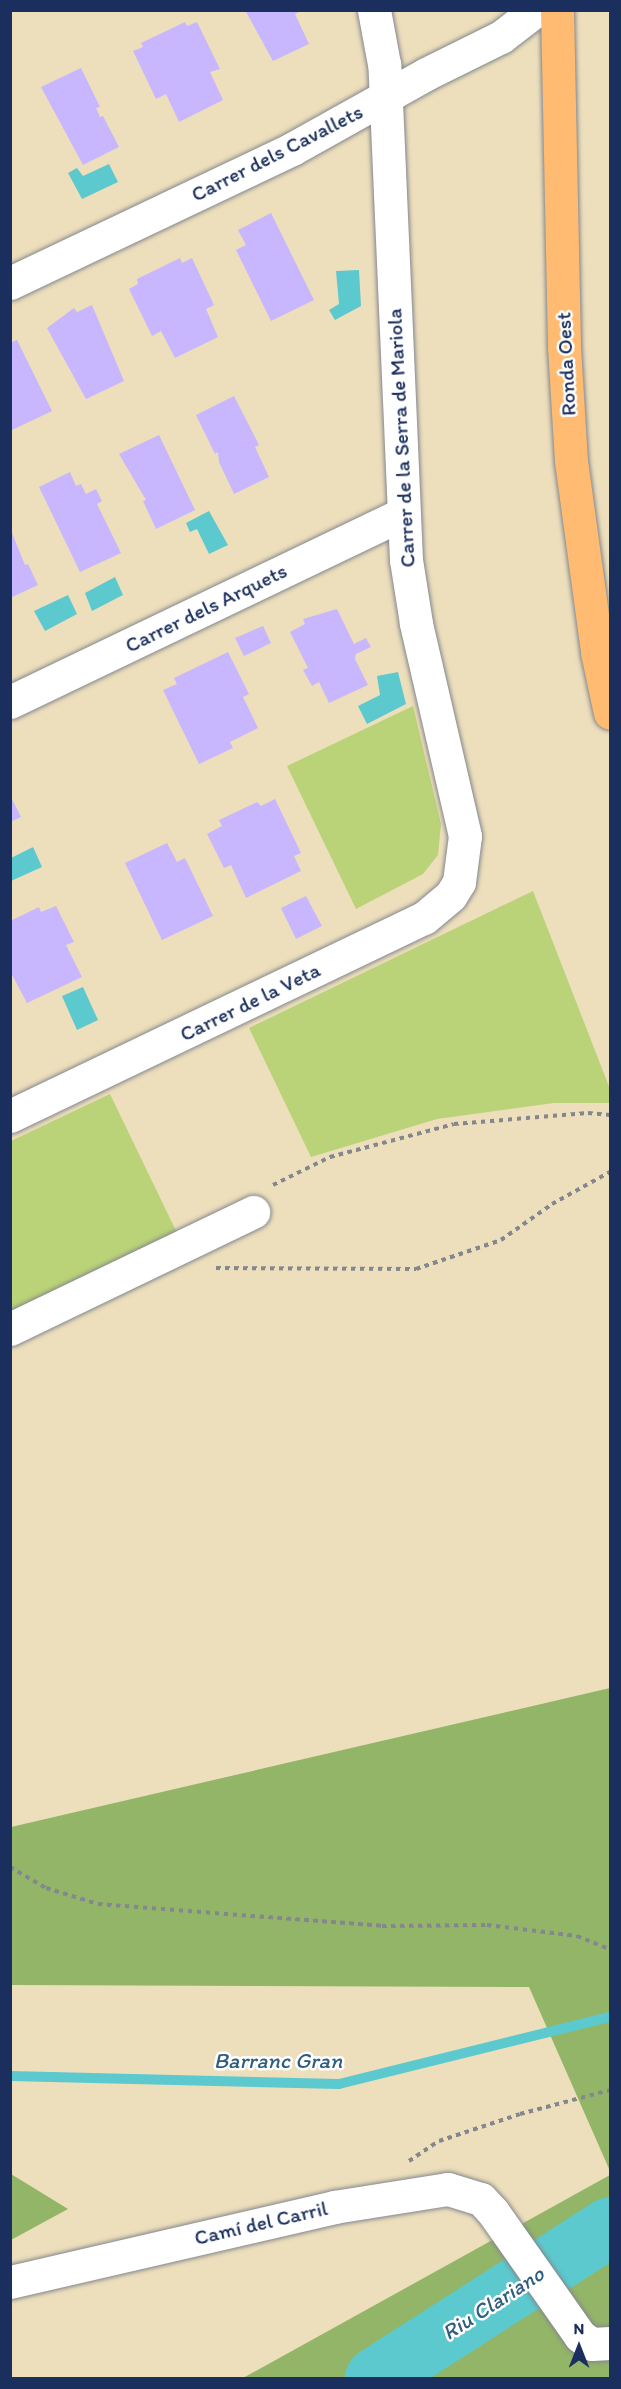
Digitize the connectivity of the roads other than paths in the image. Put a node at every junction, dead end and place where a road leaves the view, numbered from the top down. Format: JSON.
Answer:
{"nodes":[{"id":1,"x":374,"y":10,"type":"edge"},
{"id":2,"x":536,"y":10,"type":"edge"},
{"id":3,"x":557,"y":10,"type":"edge"},
{"id":4,"x":384,"y":98,"type":"junction"},
{"id":5,"x":10,"y":283,"type":"edge"},
{"id":6,"x":402,"y":514,"type":"junction"},
{"id":7,"x":10,"y":702,"type":"edge"},
{"id":8,"x":610,"y":714,"type":"edge"},
{"id":9,"x":464,"y":861,"type":"joint"},
{"id":10,"x":10,"y":1116,"type":"edge"},
{"id":11,"x":253,"y":1212,"type":"road end"},
{"id":12,"x":10,"y":1329,"type":"edge"},
{"id":13,"x":10,"y":2282,"type":"edge"},
{"id":14,"x":610,"y":2343,"type":"edge"}],
"edges":[{"from":1,"to":4,"type":"street","name":"Carrer de la Serra de Mariola"},
{"from":2,"to":4,"type":"street","name":"Carrer dels Cavallets"},
{"from":3,"to":8,"type":"main road","name":"Ronda Oest"},
{"from":4,"to":5,"type":"street","name":"Carrer dels Cavallets"},
{"from":4,"to":6,"type":"street","name":"Carrer de la Serra de Mariola"},
{"from":6,"to":7,"type":"street","name":"Carrer dels Arquets"},
{"from":6,"to":9,"type":"street","name":"Carrer de la Serra de Mariola"},
{"from":9,"to":10,"type":"street","name":"Carrer de la Veta"},
{"from":11,"to":12,"type":"street"},
{"from":13,"to":14,"type":"street","name":"Camí del Carril"}]}
